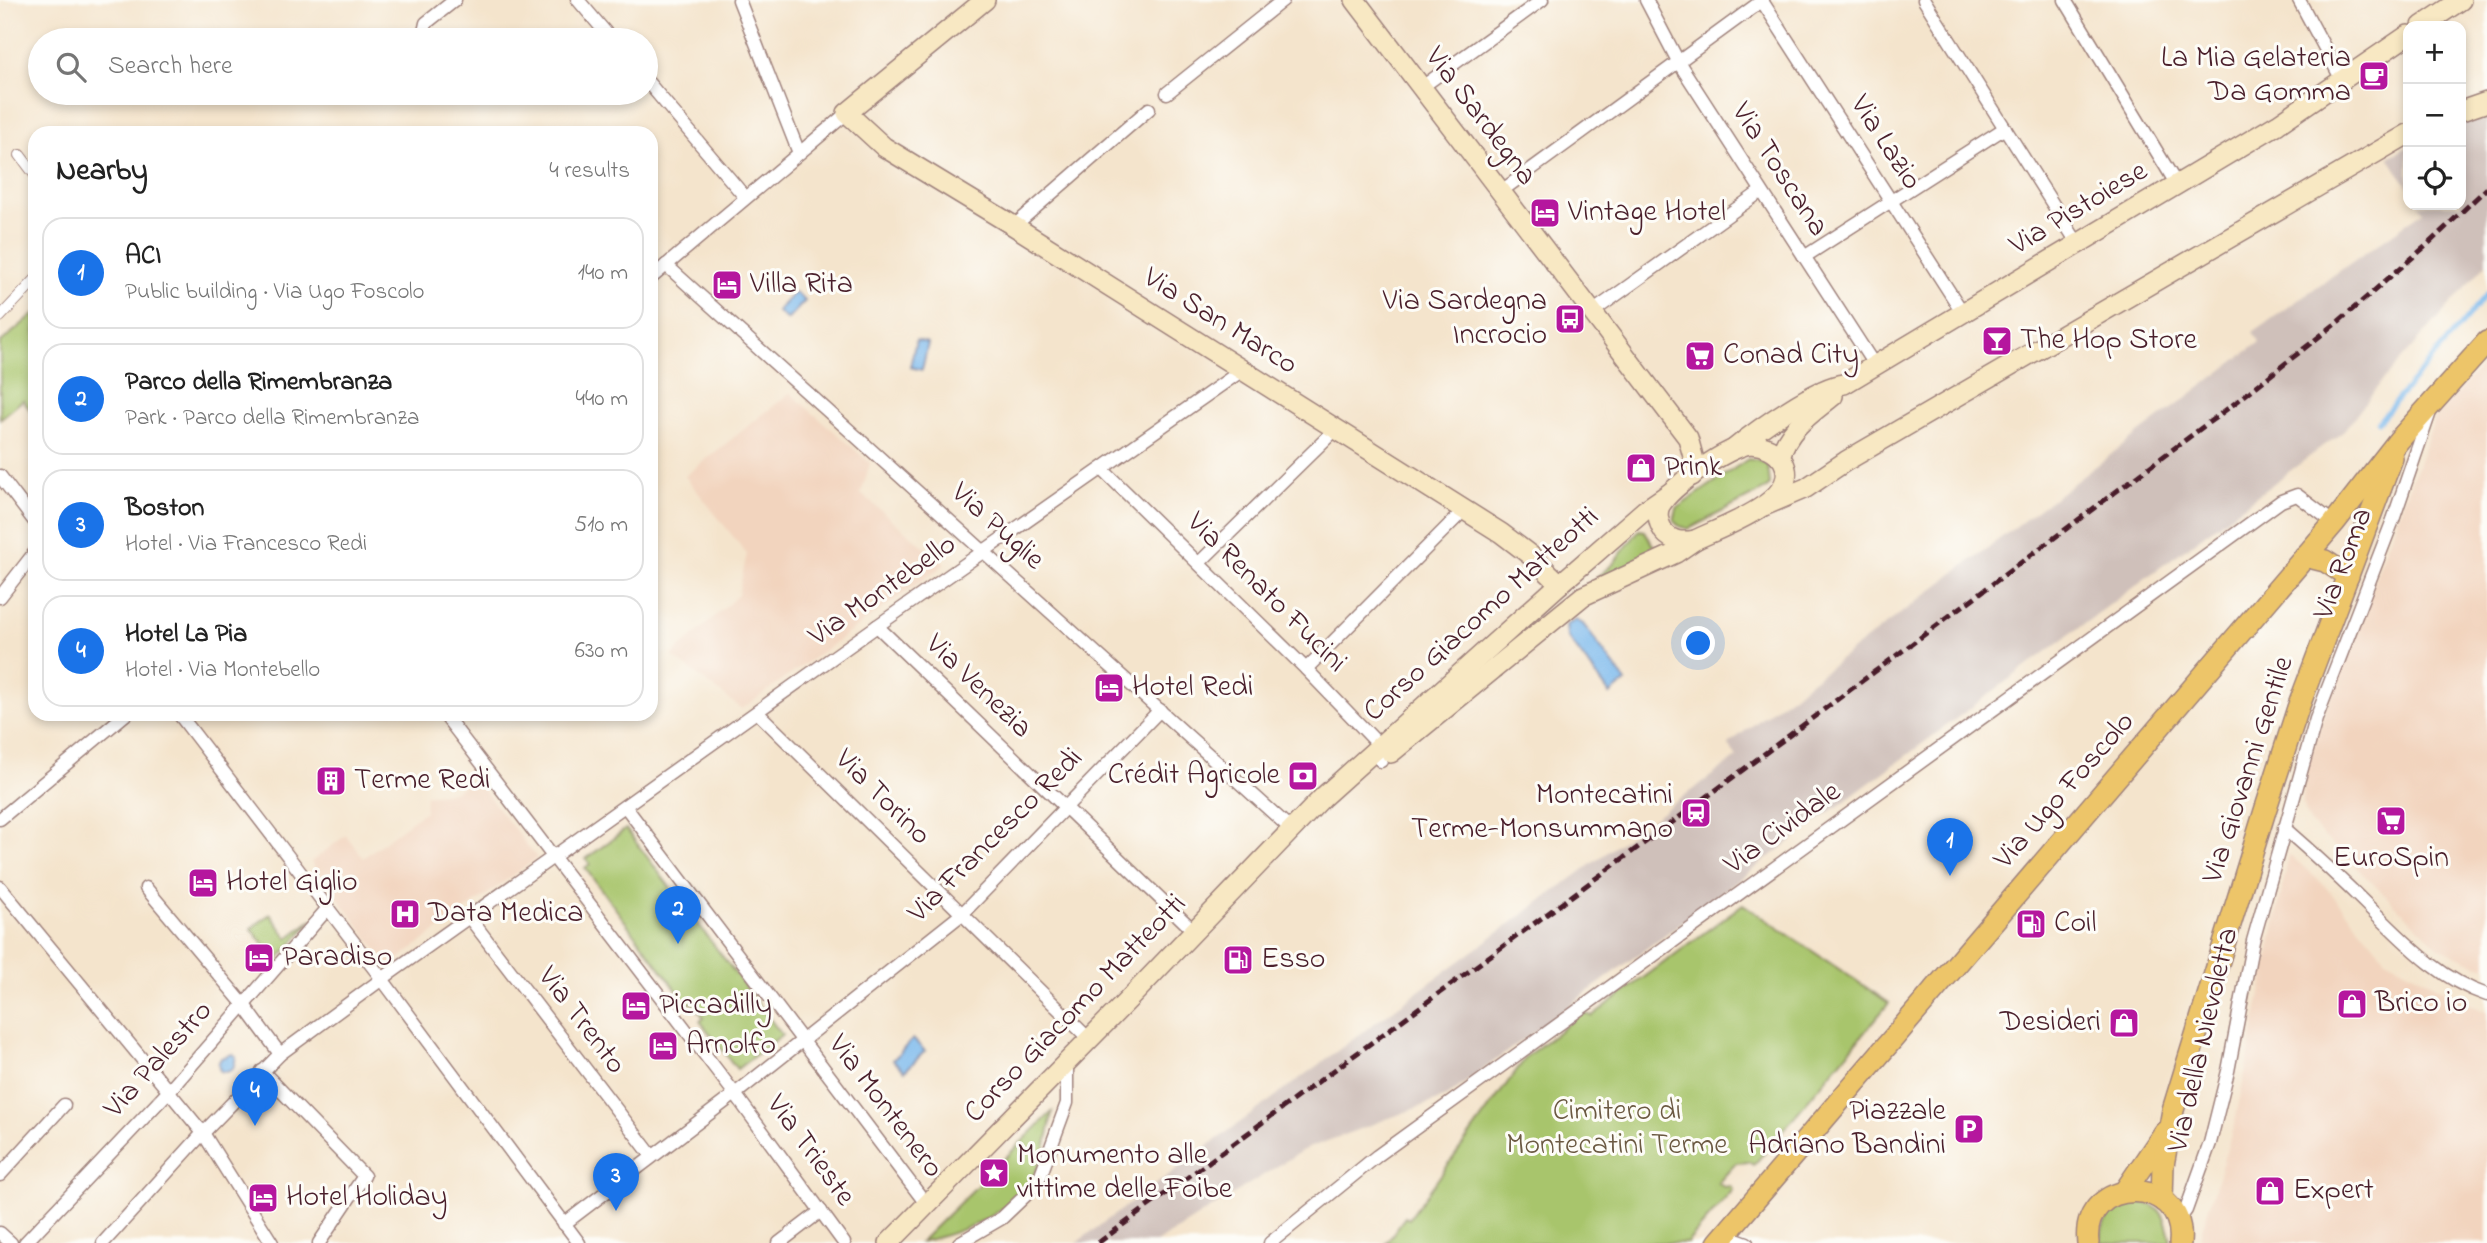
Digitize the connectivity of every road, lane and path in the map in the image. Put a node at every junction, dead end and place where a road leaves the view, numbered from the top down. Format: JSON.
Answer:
{"nodes":[{"id":1,"x":455,"y":0,"type":"edge"},
{"id":2,"x":578,"y":0,"type":"edge"},
{"id":3,"x":739,"y":0,"type":"edge"},
{"id":4,"x":985,"y":0,"type":"edge"},
{"id":5,"x":1283,"y":0,"type":"edge"},
{"id":6,"x":1355,"y":0,"type":"edge"},
{"id":7,"x":1542,"y":0,"type":"edge"},
{"id":8,"x":1646,"y":0,"type":"edge"},
{"id":9,"x":1763,"y":0,"type":"edge"},
{"id":10,"x":1924,"y":0,"type":"edge"},
{"id":11,"x":2064,"y":0,"type":"edge"},
{"id":12,"x":2299,"y":0,"type":"edge"},
{"id":13,"x":2460,"y":0,"type":"edge"},
{"id":14,"x":2429,"y":21,"type":"edge"},
{"id":15,"x":425,"y":28,"type":"edge"},
{"id":16,"x":600,"y":28,"type":"edge"},
{"id":17,"x":2403,"y":39,"type":"edge"},
{"id":18,"x":1679,"y":63,"type":"junction"},
{"id":19,"x":2343,"y":82,"type":"junction"},
{"id":20,"x":1422,"y":87,"type":"junction"},
{"id":21,"x":1167,"y":93,"type":"dead end"},
{"id":22,"x":658,"y":94,"type":"edge"},
{"id":23,"x":2485,"y":103,"type":"edge"},
{"id":24,"x":1149,"y":109,"type":"dead end"},
{"id":25,"x":2466,"y":109,"type":"edge"},
{"id":26,"x":847,"y":113,"type":"junction"},
{"id":27,"x":2004,"y":128,"type":"junction"},
{"id":28,"x":2403,"y":137,"type":"edge"},
{"id":29,"x":799,"y":153,"type":"junction"},
{"id":30,"x":20,"y":155,"type":"dead end"},
{"id":31,"x":28,"y":165,"type":"edge"},
{"id":32,"x":2177,"y":185,"type":"junction"},
{"id":33,"x":1500,"y":192,"type":"junction"},
{"id":34,"x":1760,"y":192,"type":"junction"},
{"id":35,"x":746,"y":197,"type":"junction"},
{"id":36,"x":1891,"y":201,"type":"junction"},
{"id":37,"x":1014,"y":226,"type":"junction"},
{"id":38,"x":2078,"y":244,"type":"junction"},
{"id":39,"x":1804,"y":257,"type":"junction"},
{"id":40,"x":666,"y":265,"type":"junction"},
{"id":41,"x":658,"y":272,"type":"edge"},
{"id":42,"x":28,"y":287,"type":"edge"},
{"id":43,"x":1591,"y":313,"type":"junction"},
{"id":44,"x":1963,"y":313,"type":"junction"},
{"id":45,"x":0,"y":317,"type":"edge"},
{"id":46,"x":2487,"y":342,"type":"edge"},
{"id":47,"x":1875,"y":366,"type":"junction"},
{"id":48,"x":1241,"y":371,"type":"junction"},
{"id":49,"x":1844,"y":384,"type":"junction"},
{"id":50,"x":2433,"y":402,"type":"junction"},
{"id":51,"x":1779,"y":417,"type":"junction"},
{"id":52,"x":1336,"y":429,"type":"junction"},
{"id":53,"x":2399,"y":440,"type":"junction"},
{"id":54,"x":1735,"y":448,"type":"junction"},
{"id":55,"x":1784,"y":455,"type":"junction"},
{"id":56,"x":1846,"y":461,"type":"junction"},
{"id":57,"x":1102,"y":469,"type":"junction"},
{"id":58,"x":1692,"y":476,"type":"junction"},
{"id":59,"x":0,"y":477,"type":"edge"},
{"id":60,"x":1671,"y":492,"type":"junction"},
{"id":61,"x":1764,"y":506,"type":"junction"},
{"id":62,"x":1464,"y":510,"type":"junction"},
{"id":63,"x":28,"y":514,"type":"edge"},
{"id":64,"x":2334,"y":523,"type":"junction"},
{"id":65,"x":1695,"y":540,"type":"junction"},
{"id":66,"x":984,"y":552,"type":"junction"},
{"id":67,"x":2305,"y":556,"type":"junction"},
{"id":68,"x":28,"y":561,"type":"edge"},
{"id":69,"x":1199,"y":563,"type":"junction"},
{"id":70,"x":2348,"y":576,"type":"junction"},
{"id":71,"x":1560,"y":584,"type":"junction"},
{"id":72,"x":0,"y":597,"type":"edge"},
{"id":73,"x":877,"y":626,"type":"junction"},
{"id":74,"x":1306,"y":669,"type":"junction"},
{"id":75,"x":1160,"y":710,"type":"junction"},
{"id":76,"x":758,"y":713,"type":"junction"},
{"id":77,"x":118,"y":721,"type":"edge"},
{"id":78,"x":184,"y":721,"type":"edge"},
{"id":79,"x":449,"y":721,"type":"edge"},
{"id":80,"x":1380,"y":753,"type":"junction"},
{"id":81,"x":625,"y":806,"type":"junction"},
{"id":82,"x":1064,"y":807,"type":"junction"},
{"id":83,"x":0,"y":819,"type":"edge"},
{"id":84,"x":1299,"y":823,"type":"junction"},
{"id":85,"x":2284,"y":828,"type":"junction"},
{"id":86,"x":555,"y":857,"type":"junction"},
{"id":87,"x":0,"y":887,"type":"edge"},
{"id":88,"x":146,"y":888,"type":"dead end"},
{"id":89,"x":328,"y":908,"type":"junction"},
{"id":90,"x":962,"y":914,"type":"junction"},
{"id":91,"x":469,"y":917,"type":"junction"},
{"id":92,"x":1194,"y":931,"type":"junction"},
{"id":93,"x":382,"y":979,"type":"junction"},
{"id":94,"x":2487,"y":995,"type":"edge"},
{"id":95,"x":244,"y":1005,"type":"junction"},
{"id":96,"x":1089,"y":1040,"type":"junction"},
{"id":97,"x":801,"y":1041,"type":"junction"},
{"id":98,"x":280,"y":1054,"type":"junction"},
{"id":99,"x":1066,"y":1062,"type":"junction"},
{"id":100,"x":262,"y":1071,"type":"junction"},
{"id":101,"x":169,"y":1091,"type":"junction"},
{"id":102,"x":735,"y":1094,"type":"junction"},
{"id":103,"x":64,"y":1105,"type":"dead end"},
{"id":104,"x":2170,"y":1124,"type":"junction"},
{"id":105,"x":203,"y":1133,"type":"junction"},
{"id":106,"x":652,"y":1156,"type":"junction"},
{"id":107,"x":0,"y":1175,"type":"edge"},
{"id":108,"x":2124,"y":1191,"type":"junction"},
{"id":109,"x":2162,"y":1200,"type":"junction"},
{"id":110,"x":927,"y":1205,"type":"junction"},
{"id":111,"x":821,"y":1211,"type":"junction"},
{"id":112,"x":2178,"y":1221,"type":"junction"},
{"id":113,"x":564,"y":1224,"type":"junction"},
{"id":114,"x":0,"y":1233,"type":"edge"},
{"id":115,"x":1722,"y":1239,"type":"edge"},
{"id":116,"x":577,"y":1242,"type":"edge"},
{"id":117,"x":11,"y":1243,"type":"edge"},
{"id":118,"x":25,"y":1243,"type":"edge"},
{"id":119,"x":103,"y":1243,"type":"edge"},
{"id":120,"x":272,"y":1243,"type":"edge"},
{"id":121,"x":318,"y":1243,"type":"edge"},
{"id":122,"x":779,"y":1243,"type":"edge"},
{"id":123,"x":844,"y":1243,"type":"edge"},
{"id":124,"x":889,"y":1243,"type":"edge"},
{"id":125,"x":959,"y":1243,"type":"edge"},
{"id":126,"x":1270,"y":1243,"type":"edge"},
{"id":127,"x":1747,"y":1243,"type":"edge"},
{"id":128,"x":2088,"y":1243,"type":"edge"},
{"id":129,"x":2180,"y":1243,"type":"edge"}],
"edges":[{"from":1,"to":15,"type":"street"},
{"from":2,"to":16,"type":"street"},
{"from":3,"to":29,"type":"street"},
{"from":4,"to":26,"type":"main road"},
{"from":5,"to":21,"type":"street"},
{"from":6,"to":20,"type":"main road","name":"Via Sardegna"},
{"from":7,"to":20,"type":"street"},
{"from":8,"to":18,"type":"street","name":"Via Toscana"},
{"from":9,"to":18,"type":"street"},
{"from":9,"to":36,"type":"street","name":"Via Lazio"},
{"from":10,"to":27,"type":"street"},
{"from":11,"to":32,"type":"street"},
{"from":12,"to":19,"type":"street"},
{"from":13,"to":14,"type":"main road"},
{"from":17,"to":19,"type":"main road","name":"Via Pistoiese"},
{"from":18,"to":33,"type":"street"},
{"from":18,"to":34,"type":"street","name":"Via Toscana"},
{"from":19,"to":32,"type":"main road","name":"Via Pistoiese"},
{"from":20,"to":33,"type":"main road","name":"Via Sardegna"},
{"from":22,"to":35,"type":"street"},
{"from":23,"to":25,"type":"main road"},
{"from":24,"to":37,"type":"street"},
{"from":26,"to":29,"type":"street"},
{"from":26,"to":37,"type":"main road","name":"Via San Marco"},
{"from":27,"to":36,"type":"street"},
{"from":27,"to":38,"type":"street"},
{"from":28,"to":56,"type":"main road"},
{"from":29,"to":35,"type":"street"},
{"from":30,"to":31,"type":"street"},
{"from":32,"to":38,"type":"main road","name":"Via Pistoiese"},
{"from":33,"to":43,"type":"main road","name":"Via Sardegna"},
{"from":34,"to":39,"type":"street","name":"Via Toscana"},
{"from":34,"to":43,"type":"street"},
{"from":35,"to":40,"type":"street"},
{"from":36,"to":39,"type":"street"},
{"from":36,"to":44,"type":"street","name":"Via Lazio"},
{"from":37,"to":48,"type":"main road","name":"Via San Marco"},
{"from":38,"to":44,"type":"main road","name":"Via Pistoiese"},
{"from":39,"to":47,"type":"street","name":"Via Toscana"},
{"from":40,"to":41,"type":"street"},
{"from":40,"to":66,"type":"street","name":"Via Puglie"},
{"from":42,"to":45,"type":"street"},
{"from":43,"to":58,"type":"main road","name":"Via Sardegna"},
{"from":44,"to":47,"type":"main road","name":"Via Pistoiese"},
{"from":46,"to":50,"type":"main road","name":"Via Roma"},
{"from":47,"to":49,"type":"main road","name":"Via Pistoiese"},
{"from":48,"to":52,"type":"main road","name":"Via San Marco"},
{"from":48,"to":57,"type":"street","name":"Via Montebello"},
{"from":49,"to":51,"type":"main road","name":"Via Pistoiese"},
{"from":49,"to":55,"type":"main road","name":"Via Pistoiese"},
{"from":50,"to":53,"type":"main road","name":"Via Roma"},
{"from":50,"to":85,"type":"street","name":"Via Roma"},
{"from":51,"to":54,"type":"main road","name":"Via Pistoiese"},
{"from":51,"to":55,"type":"main road"},
{"from":52,"to":62,"type":"main road","name":"Via San Marco"},
{"from":52,"to":69,"type":"street"},
{"from":53,"to":64,"type":"main road","name":"Via Ugo Foscolo"},
{"from":53,"to":70,"type":"main road","name":"Via Giovanni Gentile"},
{"from":54,"to":55,"type":"main road"},
{"from":54,"to":58,"type":"main road","name":"Via Pistoiese"},
{"from":55,"to":56,"type":"main road"},
{"from":55,"to":61,"type":"main road"},
{"from":56,"to":61,"type":"main road","name":"Corso Giacomo Matteotti"},
{"from":57,"to":66,"type":"street","name":"Via Montebello"},
{"from":57,"to":69,"type":"street","name":"Via Renato Fucini"},
{"from":58,"to":60,"type":"main road","name":"Corso Giacomo Matteotti"},
{"from":59,"to":63,"type":"street"},
{"from":60,"to":65,"type":"main road"},
{"from":60,"to":71,"type":"main road","name":"Corso Giacomo Matteotti"},
{"from":61,"to":65,"type":"main road","name":"Corso Giacomo Matteotti"},
{"from":62,"to":71,"type":"main road","name":"Via San Marco"},
{"from":62,"to":74,"type":"street"},
{"from":64,"to":67,"type":"main road","name":"Via Ugo Foscolo"},
{"from":64,"to":126,"type":"street","name":"Via Cividale"},
{"from":65,"to":80,"type":"main road","name":"Corso Giacomo Matteotti"},
{"from":66,"to":73,"type":"street","name":"Via Montebello"},
{"from":66,"to":75,"type":"street","name":"Via Puglie"},
{"from":67,"to":70,"type":"main road"},
{"from":67,"to":115,"type":"main road","name":"Via Ugo Foscolo"},
{"from":68,"to":72,"type":"street"},
{"from":69,"to":74,"type":"street","name":"Via Renato Fucini"},
{"from":70,"to":104,"type":"main road","name":"Via Giovanni Gentile"},
{"from":71,"to":80,"type":"main road","name":"Corso Giacomo Matteotti"},
{"from":73,"to":76,"type":"street","name":"Via Montebello"},
{"from":73,"to":82,"type":"street","name":"Via Venezia"},
{"from":74,"to":80,"type":"street","name":"Via Renato Fucini"},
{"from":75,"to":82,"type":"street","name":"Via Francesco Redi"},
{"from":75,"to":84,"type":"street","name":"Via Puglie"},
{"from":76,"to":81,"type":"street","name":"Via Montebello"},
{"from":76,"to":90,"type":"street","name":"Via Torino"},
{"from":77,"to":83,"type":"street"},
{"from":78,"to":89,"type":"street"},
{"from":79,"to":86,"type":"street","name":"Via Trieste"},
{"from":80,"to":84,"type":"main road","name":"Corso Giacomo Matteotti"},
{"from":81,"to":86,"type":"street","name":"Via Montebello"},
{"from":81,"to":97,"type":"street","name":"Via Montenero"},
{"from":82,"to":90,"type":"street","name":"Via Francesco Redi"},
{"from":82,"to":92,"type":"street","name":"Via Venezia"},
{"from":84,"to":92,"type":"main road","name":"Corso Giacomo Matteotti"},
{"from":85,"to":94,"type":"street"},
{"from":85,"to":112,"type":"street","name":"Via della Nievoletta"},
{"from":86,"to":91,"type":"street","name":"Via Montebello"},
{"from":86,"to":102,"type":"street","name":"Via Trieste"},
{"from":87,"to":101,"type":"street"},
{"from":88,"to":95,"type":"street"},
{"from":89,"to":93,"type":"street"},
{"from":89,"to":95,"type":"street","name":"Via Palestro"},
{"from":90,"to":96,"type":"street","name":"Via Torino"},
{"from":90,"to":97,"type":"street","name":"Via Francesco Redi"},
{"from":91,"to":93,"type":"street","name":"Via Montebello"},
{"from":91,"to":106,"type":"street","name":"Via Trento"},
{"from":92,"to":96,"type":"main road","name":"Corso Giacomo Matteotti"},
{"from":93,"to":98,"type":"street"},
{"from":93,"to":113,"type":"street"},
{"from":95,"to":98,"type":"street"},
{"from":95,"to":101,"type":"street","name":"Via Palestro"},
{"from":96,"to":99,"type":"main road","name":"Corso Giacomo Matteotti"},
{"from":97,"to":102,"type":"street","name":"Via Francesco Redi"},
{"from":97,"to":110,"type":"street","name":"Via Montenero"},
{"from":98,"to":100,"type":"street"},
{"from":99,"to":110,"type":"main road","name":"Corso Giacomo Matteotti"},
{"from":99,"to":125,"type":"street"},
{"from":100,"to":105,"type":"street"},
{"from":100,"to":121,"type":"street"},
{"from":101,"to":105,"type":"street"},
{"from":101,"to":118,"type":"street","name":"Via Palestro"},
{"from":102,"to":106,"type":"street","name":"Via Francesco Redi"},
{"from":102,"to":111,"type":"street","name":"Via Trieste"},
{"from":103,"to":107,"type":"street"},
{"from":104,"to":108,"type":"main road"},
{"from":104,"to":109,"type":"main road"},
{"from":105,"to":119,"type":"street"},
{"from":105,"to":120,"type":"street"},
{"from":106,"to":113,"type":"street","name":"Via Francesco Redi"},
{"from":108,"to":109,"type":"main road"},
{"from":108,"to":128,"type":"main road"},
{"from":109,"to":112,"type":"main road"},
{"from":110,"to":124,"type":"main road","name":"Corso Giacomo Matteotti"},
{"from":111,"to":122,"type":"street"},
{"from":111,"to":123,"type":"street","name":"Via Trieste"},
{"from":112,"to":129,"type":"main road"},
{"from":113,"to":116,"type":"street"},
{"from":114,"to":117,"type":"street"},
{"from":115,"to":127,"type":"street"}]}
